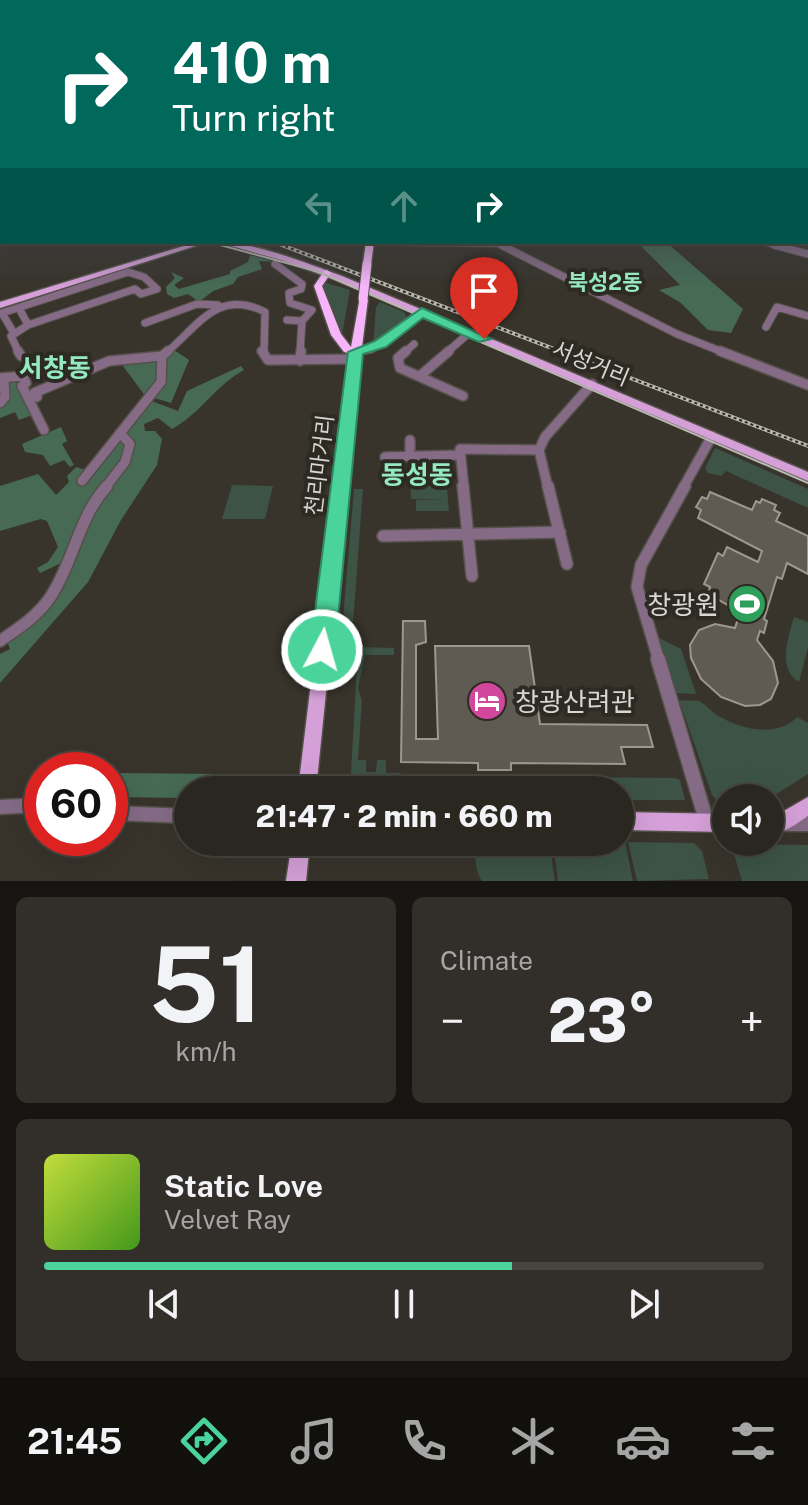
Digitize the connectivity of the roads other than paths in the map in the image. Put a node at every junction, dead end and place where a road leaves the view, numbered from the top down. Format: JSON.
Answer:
{"nodes":[{"id":1,"x":198,"y":244,"type":"edge"},
{"id":2,"x":228,"y":244,"type":"edge"},
{"id":3,"x":370,"y":244,"type":"edge"},
{"id":4,"x":498,"y":244,"type":"edge"},
{"id":5,"x":768,"y":244,"type":"edge"},
{"id":6,"x":801,"y":244,"type":"edge"},
{"id":7,"x":798,"y":252,"type":"junction"},
{"id":8,"x":808,"y":254,"type":"edge"},
{"id":9,"x":275,"y":264,"type":"dead end"},
{"id":10,"x":327,"y":273,"type":"junction"},
{"id":11,"x":48,"y":294,"type":"junction"},
{"id":12,"x":0,"y":305,"type":"edge"},
{"id":13,"x":207,"y":307,"type":"junction"},
{"id":14,"x":19,"y":308,"type":"junction"},
{"id":15,"x":422,"y":312,"type":"junction"},
{"id":16,"x":808,"y":316,"type":"edge"},
{"id":17,"x":287,"y":320,"type":"dead end"},
{"id":18,"x":302,"y":321,"type":"junction"},
{"id":19,"x":145,"y":323,"type":"dead end"},
{"id":20,"x":28,"y":325,"type":"junction"},
{"id":21,"x":766,"y":327,"type":"dead end"},
{"id":22,"x":12,"y":330,"type":"dead end"},
{"id":23,"x":469,"y":333,"type":"junction"},
{"id":24,"x":414,"y":344,"type":"dead end"},
{"id":25,"x":21,"y":356,"type":"dead end"},
{"id":26,"x":162,"y":356,"type":"junction"},
{"id":27,"x":356,"y":356,"type":"junction"},
{"id":28,"x":300,"y":361,"type":"junction"},
{"id":29,"x":421,"y":375,"type":"junction"},
{"id":30,"x":2,"y":378,"type":"edge"},
{"id":31,"x":26,"y":383,"type":"junction"},
{"id":32,"x":592,"y":384,"type":"junction"},
{"id":33,"x":808,"y":385,"type":"edge"},
{"id":34,"x":463,"y":396,"type":"dead end"},
{"id":35,"x":0,"y":403,"type":"edge"},
{"id":36,"x":44,"y":430,"type":"dead end"},
{"id":37,"x":120,"y":433,"type":"junction"},
{"id":38,"x":712,"y":436,"type":"junction"},
{"id":39,"x":410,"y":440,"type":"dead end"},
{"id":40,"x":539,"y":450,"type":"junction"},
{"id":41,"x":460,"y":455,"type":"junction"},
{"id":42,"x":410,"y":456,"type":"junction"},
{"id":43,"x":385,"y":457,"type":"dead end"},
{"id":44,"x":808,"y":477,"type":"edge"},
{"id":45,"x":82,"y":481,"type":"dead end"},
{"id":46,"x":560,"y":532,"type":"junction"},
{"id":47,"x":468,"y":535,"type":"junction"},
{"id":48,"x":383,"y":536,"type":"dead end"},
{"id":49,"x":567,"y":564,"type":"dead end"},
{"id":50,"x":472,"y":576,"type":"dead end"},
{"id":51,"x":0,"y":641,"type":"edge"},
{"id":52,"x":309,"y":776,"type":"edge"},
{"id":53,"x":24,"y":806,"type":"edge"},
{"id":54,"x":808,"y":806,"type":"edge"},
{"id":55,"x":0,"y":807,"type":"edge"},
{"id":56,"x":712,"y":811,"type":"edge"},
{"id":57,"x":128,"y":814,"type":"edge"},
{"id":58,"x":174,"y":815,"type":"edge"},
{"id":59,"x":784,"y":819,"type":"edge"},
{"id":60,"x":634,"y":821,"type":"edge"},
{"id":61,"x":712,"y":823,"type":"edge"},
{"id":62,"x":784,"y":824,"type":"edge"},
{"id":63,"x":808,"y":824,"type":"edge"},
{"id":64,"x":299,"y":856,"type":"edge"},
{"id":65,"x":296,"y":881,"type":"edge"}],
"edges":[{"from":1,"to":11,"type":"main road"},
{"from":2,"to":10,"type":"main road","name":"서성거리"},
{"from":3,"to":27,"type":"highway","name":"천리마거리","bridge":true},
{"from":4,"to":33,"type":"street"},
{"from":5,"to":7,"type":"street"},
{"from":6,"to":7,"type":"street"},
{"from":7,"to":8,"type":"street"},
{"from":9,"to":18,"type":"street"},
{"from":10,"to":15,"type":"main road","name":"서성거리"},
{"from":10,"to":27,"type":"highway"},
{"from":11,"to":12,"type":"main road"},
{"from":11,"to":14,"type":"street"},
{"from":11,"to":20,"type":"street"},
{"from":13,"to":19,"type":"street"},
{"from":13,"to":26,"type":"street"},
{"from":13,"to":28,"type":"street"},
{"from":14,"to":20,"type":"street"},
{"from":14,"to":22,"type":"street"},
{"from":15,"to":23,"type":"main road","name":"서성거리"},
{"from":15,"to":27,"type":"highway"},
{"from":16,"to":21,"type":"street"},
{"from":17,"to":18,"type":"street"},
{"from":18,"to":28,"type":"street"},
{"from":20,"to":25,"type":"street"},
{"from":23,"to":29,"type":"street"},
{"from":23,"to":32,"type":"main road","name":"서성거리"},
{"from":24,"to":29,"type":"street"},
{"from":26,"to":31,"type":"street"},
{"from":26,"to":37,"type":"street"},
{"from":27,"to":28,"type":"street"},
{"from":27,"to":52,"type":"main road","name":"천리마거리"},
{"from":29,"to":34,"type":"street"},
{"from":30,"to":31,"type":"street"},
{"from":30,"to":35,"type":"street"},
{"from":31,"to":36,"type":"street"},
{"from":32,"to":38,"type":"main road","name":"서성거리"},
{"from":32,"to":40,"type":"street"},
{"from":37,"to":45,"type":"street"},
{"from":37,"to":51,"type":"street"},
{"from":38,"to":44,"type":"main road","name":"서성거리"},
{"from":38,"to":56,"type":"street"},
{"from":39,"to":42,"type":"street"},
{"from":40,"to":41,"type":"street"},
{"from":40,"to":46,"type":"street"},
{"from":41,"to":42,"type":"street"},
{"from":41,"to":47,"type":"street"},
{"from":42,"to":43,"type":"street"},
{"from":46,"to":47,"type":"street"},
{"from":46,"to":49,"type":"street"},
{"from":47,"to":48,"type":"street"},
{"from":47,"to":50,"type":"street"},
{"from":53,"to":55,"type":"street"},
{"from":54,"to":59,"type":"main road"},
{"from":57,"to":58,"type":"street"},
{"from":60,"to":61,"type":"main road"},
{"from":62,"to":63,"type":"street"},
{"from":64,"to":65,"type":"main road"}]}
